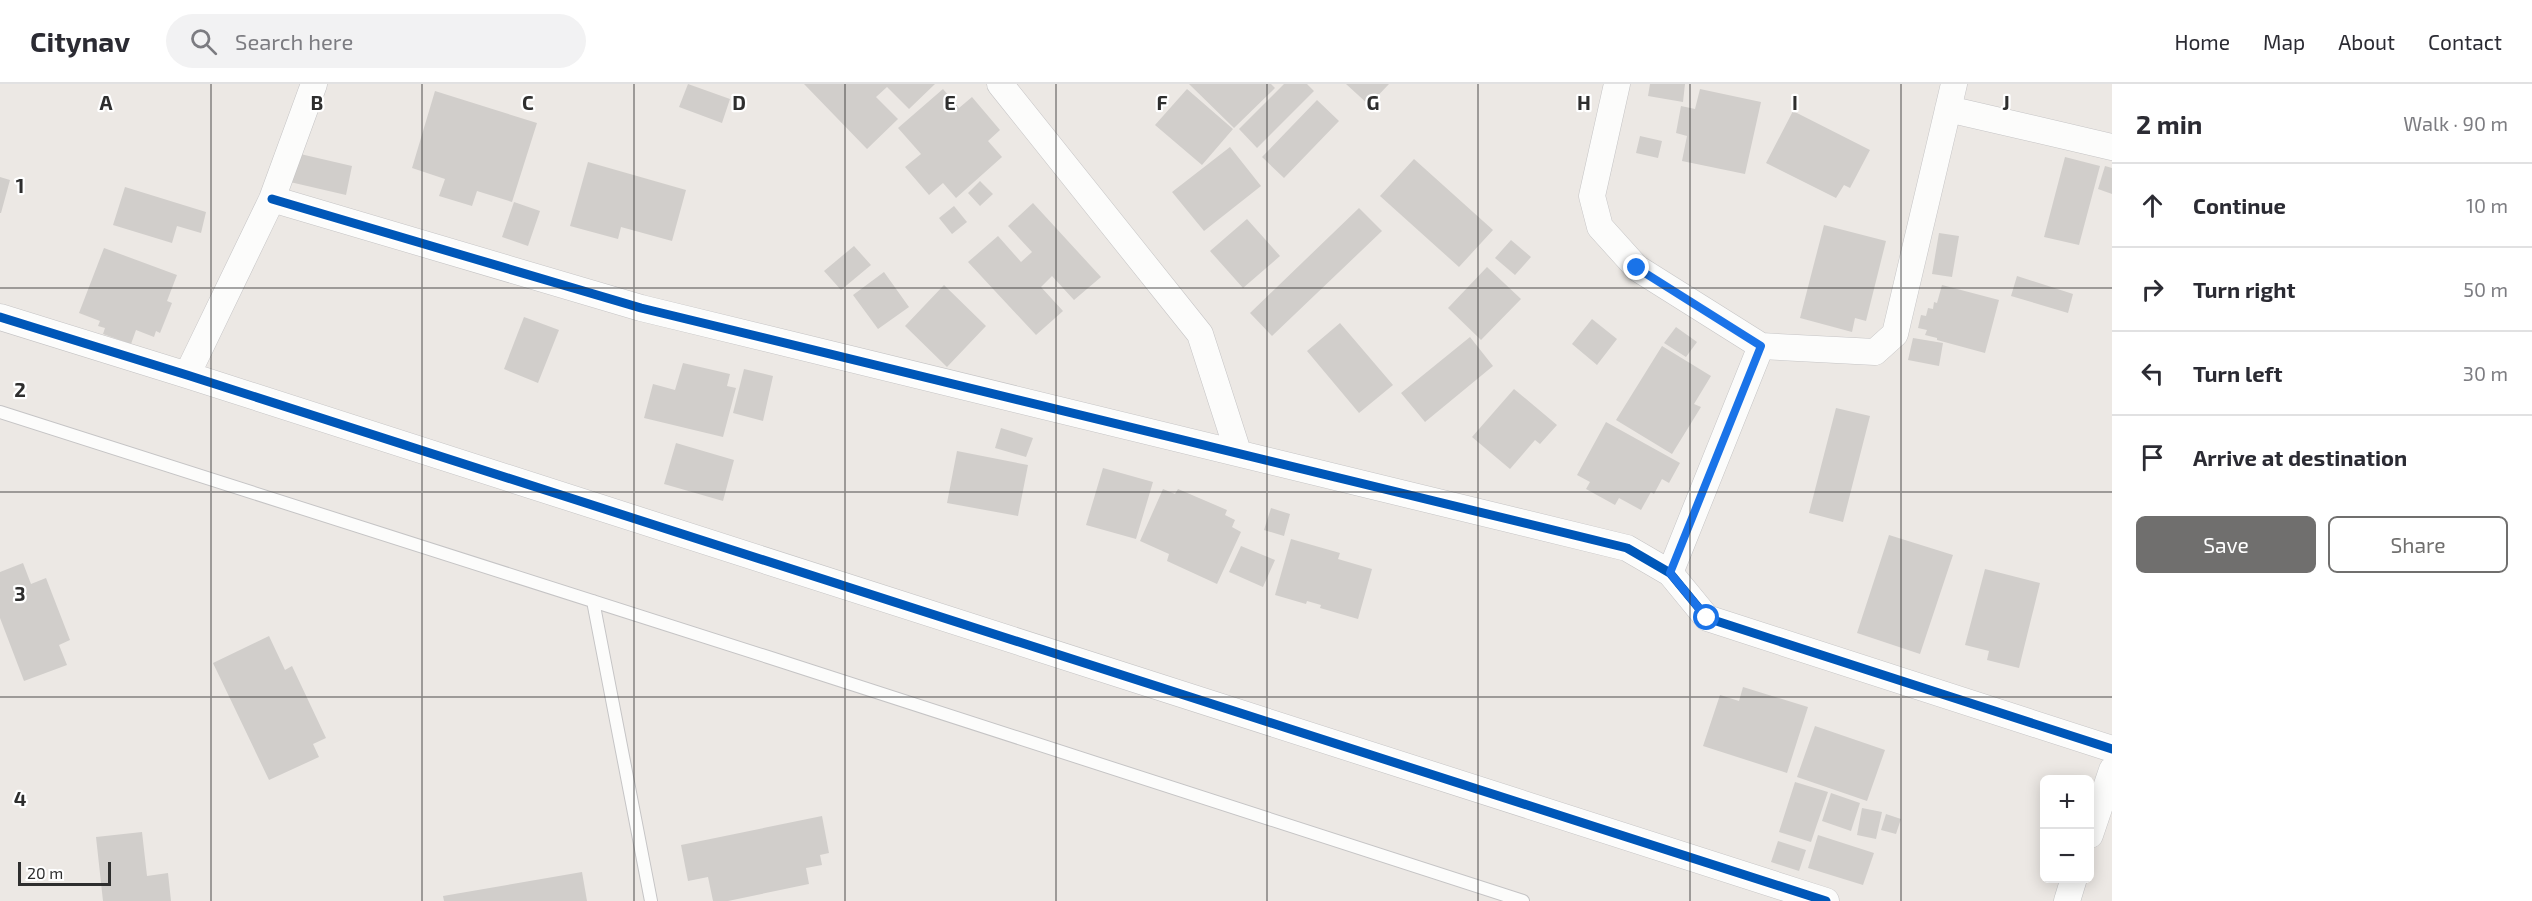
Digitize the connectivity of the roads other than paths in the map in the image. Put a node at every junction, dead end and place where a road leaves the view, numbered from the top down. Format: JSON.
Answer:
{"nodes":[{"id":1,"x":314,"y":84,"type":"edge"},
{"id":2,"x":1000,"y":84,"type":"edge"},
{"id":3,"x":1617,"y":84,"type":"edge"},
{"id":4,"x":1953,"y":84,"type":"edge"},
{"id":5,"x":1948,"y":110,"type":"junction"},
{"id":6,"x":2112,"y":147,"type":"edge"},
{"id":7,"x":272,"y":200,"type":"junction"},
{"id":8,"x":0,"y":317,"type":"edge"},
{"id":9,"x":1761,"y":346,"type":"junction"},
{"id":10,"x":187,"y":375,"type":"junction"},
{"id":11,"x":0,"y":412,"type":"edge"},
{"id":12,"x":1238,"y":452,"type":"junction"},
{"id":13,"x":1670,"y":573,"type":"junction"},
{"id":14,"x":593,"y":601,"type":"junction"},
{"id":15,"x":2112,"y":749,"type":"edge"},
{"id":16,"x":2112,"y":770,"type":"edge"},
{"id":17,"x":2092,"y":829,"type":"edge"},
{"id":18,"x":2073,"y":883,"type":"edge"},
{"id":19,"x":651,"y":901,"type":"edge"},
{"id":20,"x":1523,"y":901,"type":"edge"},
{"id":21,"x":1826,"y":901,"type":"edge"},
{"id":22,"x":2067,"y":901,"type":"edge"}],
"edges":[{"from":1,"to":7,"type":"street"},
{"from":2,"to":12,"type":"street"},
{"from":3,"to":9,"type":"street"},
{"from":4,"to":5,"type":"street"},
{"from":5,"to":6,"type":"street"},
{"from":5,"to":9,"type":"street"},
{"from":7,"to":10,"type":"street"},
{"from":7,"to":12,"type":"street"},
{"from":8,"to":10,"type":"street"},
{"from":9,"to":13,"type":"street"},
{"from":10,"to":21,"type":"street"},
{"from":11,"to":14,"type":"lane"},
{"from":12,"to":13,"type":"street"},
{"from":13,"to":15,"type":"street"},
{"from":14,"to":19,"type":"lane"},
{"from":14,"to":20,"type":"lane"},
{"from":16,"to":17,"type":"street"},
{"from":18,"to":22,"type":"street"}]}
